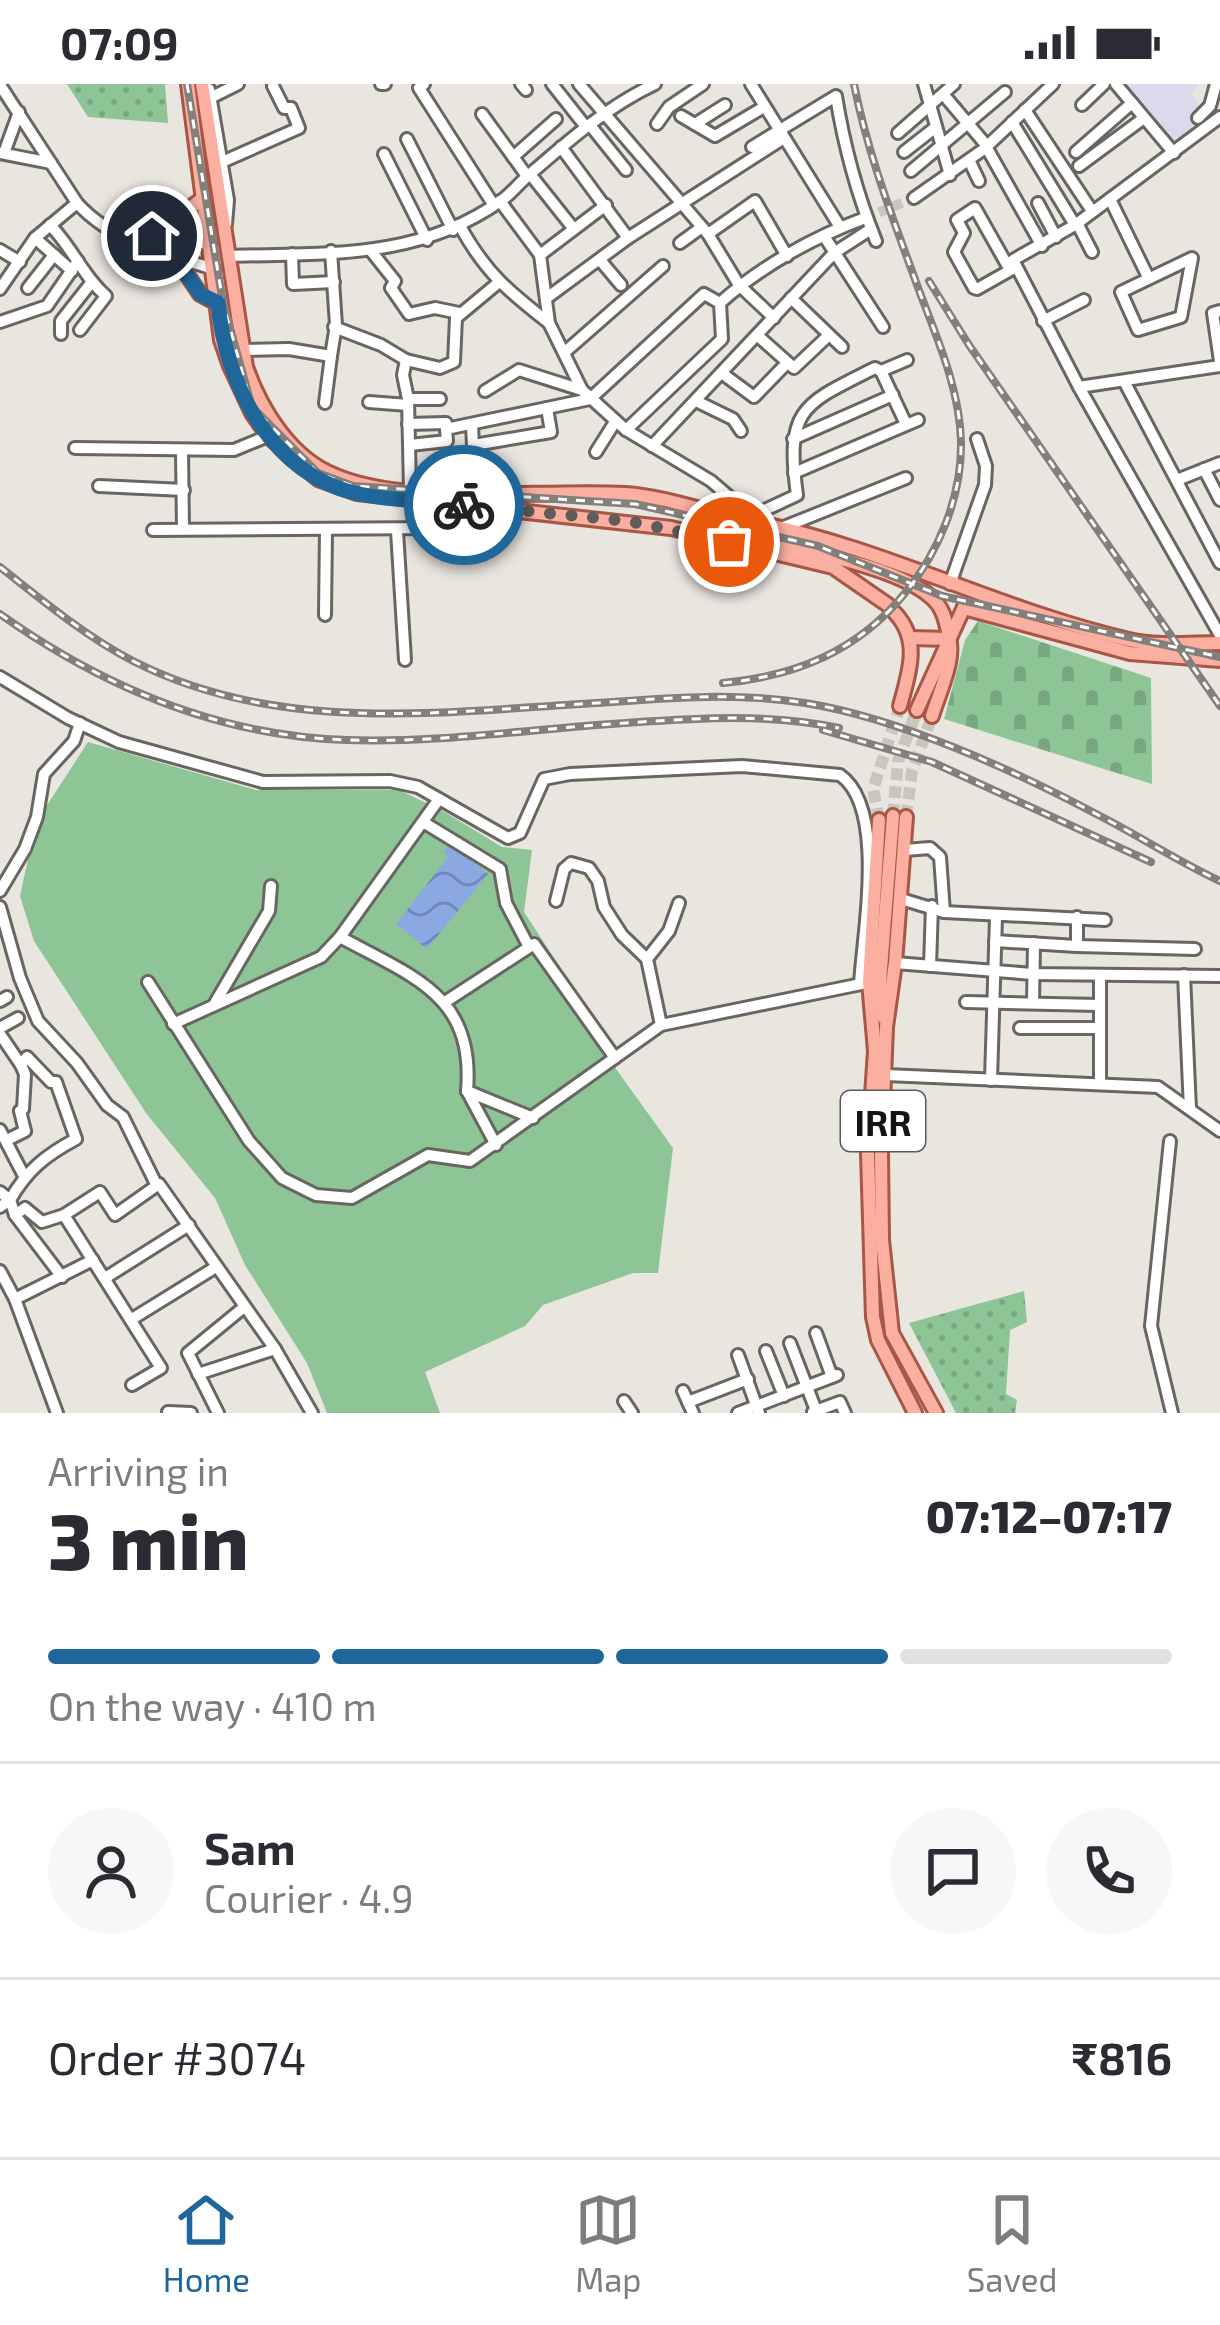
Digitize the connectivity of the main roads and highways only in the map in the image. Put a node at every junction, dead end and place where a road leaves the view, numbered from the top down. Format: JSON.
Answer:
{"nodes":[{"id":1,"x":188,"y":84,"type":"edge"},
{"id":2,"x":205,"y":84,"type":"edge"},
{"id":3,"x":202,"y":199,"type":"junction"},
{"id":4,"x":146,"y":239,"type":"road end"},
{"id":5,"x":175,"y":257,"type":"road end"},
{"id":6,"x":218,"y":303,"type":"junction"},
{"id":7,"x":577,"y":494,"type":"junction"},
{"id":8,"x":599,"y":494,"type":"junction"},
{"id":9,"x":706,"y":509,"type":"junction"},
{"id":10,"x":576,"y":516,"type":"junction"},
{"id":11,"x":598,"y":518,"type":"junction"},
{"id":12,"x":969,"y":592,"type":"junction"},
{"id":13,"x":938,"y":604,"type":"junction"},
{"id":14,"x":964,"y":608,"type":"junction"},
{"id":15,"x":911,"y":638,"type":"junction"},
{"id":16,"x":947,"y":639,"type":"junction"},
{"id":17,"x":1220,"y":639,"type":"edge"},
{"id":18,"x":911,"y":656,"type":"junction"},
{"id":19,"x":1220,"y":660,"type":"edge"},
{"id":20,"x":938,"y":662,"type":"junction"},
{"id":21,"x":900,"y":706,"type":"tunnel mouth"},
{"id":22,"x":917,"y":710,"type":"tunnel mouth"},
{"id":23,"x":932,"y":716,"type":"tunnel mouth"},
{"id":24,"x":892,"y":818,"type":"junction"},
{"id":25,"x":880,"y":1029,"type":"junction"},
{"id":26,"x":914,"y":1413,"type":"edge"},
{"id":27,"x":936,"y":1413,"type":"edge"}],
"edges":[{"from":1,"to":3,"type":"main road"},
{"from":2,"to":7,"type":"main road"},
{"from":3,"to":4,"type":"main road"},
{"from":3,"to":6,"type":"main road"},
{"from":5,"to":6,"type":"main road"},
{"from":6,"to":10,"type":"main road"},
{"from":7,"to":8,"type":"main road"},
{"from":7,"to":10,"type":"main road"},
{"from":8,"to":9,"type":"main road"},
{"from":8,"to":11,"type":"main road"},
{"from":9,"to":12,"type":"main road"},
{"from":9,"to":13,"type":"main road"},
{"from":10,"to":11,"type":"main road"},
{"from":11,"to":15,"type":"main road"},
{"from":12,"to":13,"type":"main road"},
{"from":12,"to":14,"type":"main road"},
{"from":12,"to":17,"type":"main road"},
{"from":13,"to":16,"type":"main road"},
{"from":14,"to":16,"type":"main road"},
{"from":14,"to":19,"type":"main road"},
{"from":15,"to":16,"type":"main road"},
{"from":15,"to":18,"type":"main road"},
{"from":16,"to":20,"type":"main road"},
{"from":16,"to":23,"type":"main road"},
{"from":18,"to":20,"type":"main road"},
{"from":18,"to":21,"type":"main road"},
{"from":20,"to":22,"type":"main road"},
{"from":24,"to":25,"type":"main road","number":"IRR"},
{"from":24,"to":25,"type":"main road","number":"IRR"},
{"from":24,"to":25,"type":"main road"},
{"from":25,"to":26,"type":"main road","number":"IRR"},
{"from":25,"to":27,"type":"main road","number":"IRR"}]}
